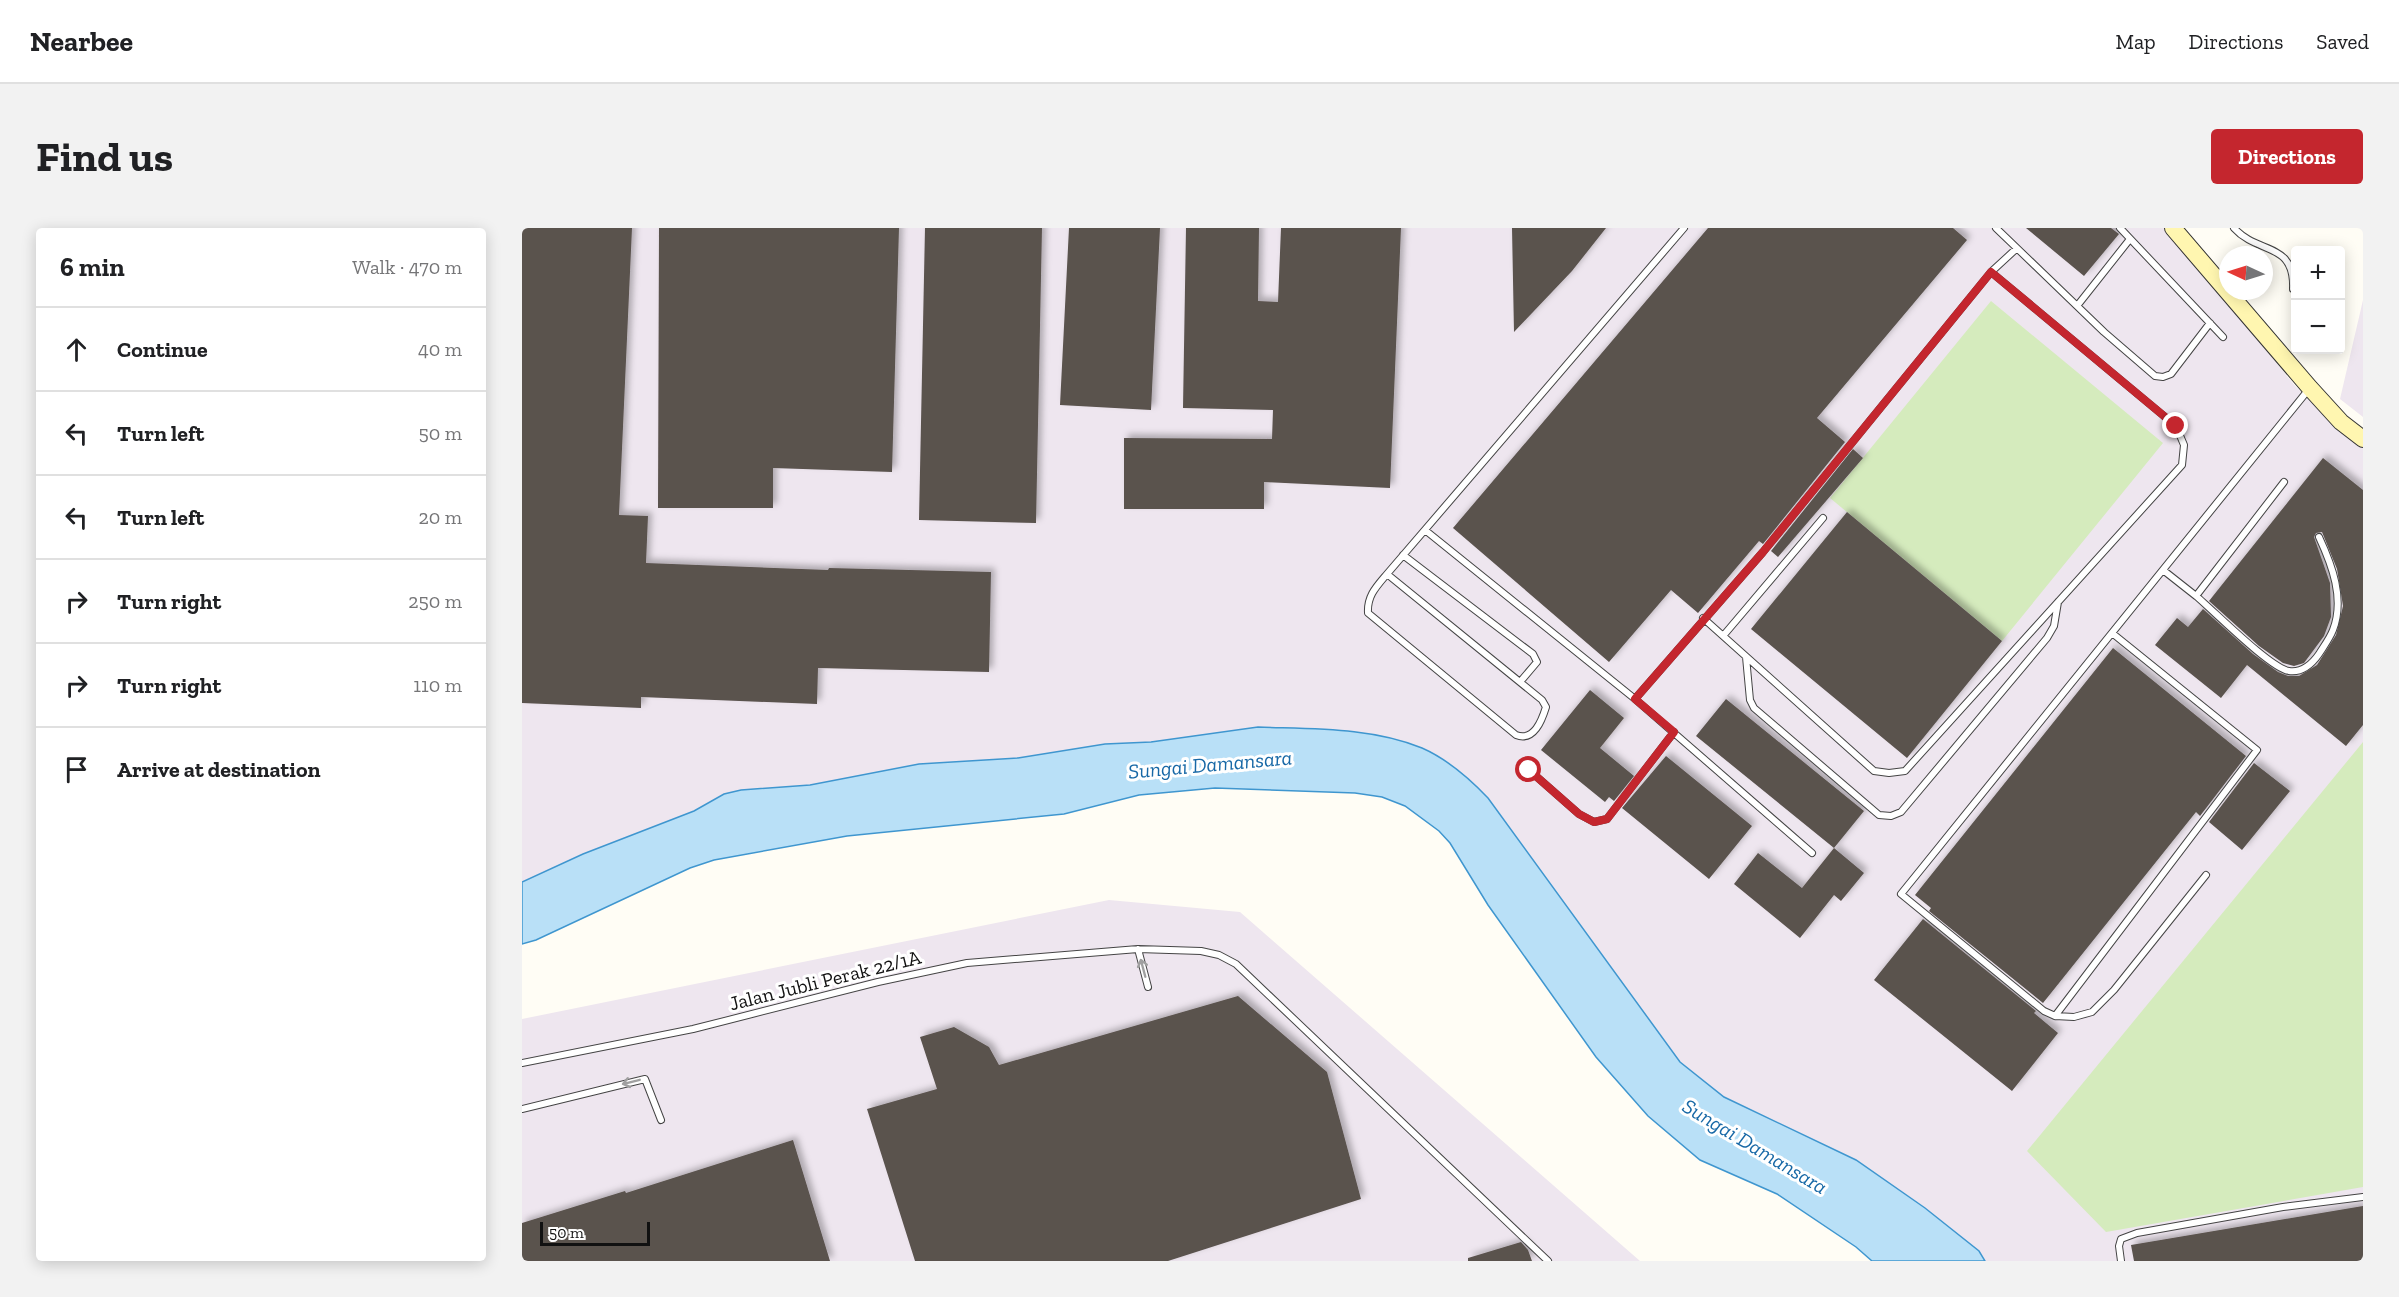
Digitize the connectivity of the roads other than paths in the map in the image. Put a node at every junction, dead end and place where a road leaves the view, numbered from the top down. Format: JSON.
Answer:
{"nodes":[{"id":1,"x":1684,"y":228,"type":"edge"},
{"id":2,"x":1996,"y":228,"type":"edge"},
{"id":3,"x":2120,"y":228,"type":"edge"},
{"id":4,"x":2173,"y":228,"type":"edge"},
{"id":5,"x":2234,"y":228,"type":"edge"},
{"id":6,"x":2130,"y":239,"type":"junction"},
{"id":7,"x":2016,"y":249,"type":"junction"},
{"id":8,"x":2291,"y":266,"type":"edge"},
{"id":9,"x":1991,"y":272,"type":"junction"},
{"id":10,"x":2077,"y":306,"type":"junction"},
{"id":11,"x":2210,"y":323,"type":"junction"},
{"id":12,"x":2223,"y":337,"type":"dead end"},
{"id":13,"x":2310,"y":388,"type":"junction"},
{"id":14,"x":2363,"y":439,"type":"edge"},
{"id":15,"x":2284,"y":482,"type":"dead end"},
{"id":16,"x":1823,"y":518,"type":"dead end"},
{"id":17,"x":1425,"y":530,"type":"junction"},
{"id":18,"x":2319,"y":537,"type":"dead end"},
{"id":19,"x":1403,"y":555,"type":"junction"},
{"id":20,"x":2163,"y":570,"type":"junction"},
{"id":21,"x":1387,"y":574,"type":"junction"},
{"id":22,"x":2196,"y":596,"type":"junction"},
{"id":23,"x":2058,"y":602,"type":"junction"},
{"id":24,"x":1703,"y":618,"type":"junction"},
{"id":25,"x":2112,"y":633,"type":"junction"},
{"id":26,"x":1723,"y":636,"type":"junction"},
{"id":27,"x":1746,"y":657,"type":"junction"},
{"id":28,"x":1520,"y":682,"type":"junction"},
{"id":29,"x":1635,"y":699,"type":"junction"},
{"id":30,"x":1674,"y":732,"type":"junction"},
{"id":31,"x":1529,"y":770,"type":"dead end"},
{"id":32,"x":1812,"y":853,"type":"dead end"},
{"id":33,"x":2206,"y":876,"type":"dead end"},
{"id":34,"x":1138,"y":949,"type":"junction"},
{"id":35,"x":1148,"y":987,"type":"dead end"},
{"id":36,"x":2055,"y":1016,"type":"junction"},
{"id":37,"x":522,"y":1063,"type":"edge"},
{"id":38,"x":522,"y":1109,"type":"edge"},
{"id":39,"x":661,"y":1120,"type":"dead end"},
{"id":40,"x":2363,"y":1197,"type":"edge"},
{"id":41,"x":1548,"y":1261,"type":"edge"},
{"id":42,"x":2121,"y":1261,"type":"edge"}],
"edges":[{"from":1,"to":17,"type":"lane"},
{"from":2,"to":7,"type":"lane"},
{"from":3,"to":6,"type":"lane"},
{"from":4,"to":13,"type":"main road"},
{"from":5,"to":8,"type":"lane"},
{"from":6,"to":10,"type":"lane"},
{"from":6,"to":11,"type":"lane"},
{"from":7,"to":9,"type":"lane"},
{"from":7,"to":10,"type":"lane"},
{"from":9,"to":23,"type":"lane"},
{"from":9,"to":24,"type":"lane"},
{"from":10,"to":11,"type":"lane"},
{"from":11,"to":12,"type":"lane"},
{"from":13,"to":14,"type":"main road"},
{"from":13,"to":20,"type":"lane"},
{"from":15,"to":22,"type":"lane"},
{"from":16,"to":26,"type":"lane"},
{"from":17,"to":19,"type":"lane"},
{"from":17,"to":29,"type":"lane"},
{"from":18,"to":22,"type":"lane"},
{"from":19,"to":21,"type":"lane"},
{"from":19,"to":28,"type":"lane"},
{"from":20,"to":22,"type":"lane"},
{"from":20,"to":25,"type":"lane"},
{"from":21,"to":28,"type":"lane"},
{"from":21,"to":28,"type":"lane"},
{"from":23,"to":27,"type":"lane"},
{"from":23,"to":27,"type":"lane"},
{"from":24,"to":26,"type":"lane"},
{"from":24,"to":29,"type":"lane"},
{"from":25,"to":36,"type":"lane"},
{"from":25,"to":36,"type":"lane"},
{"from":26,"to":27,"type":"lane"},
{"from":29,"to":30,"type":"lane"},
{"from":30,"to":31,"type":"lane"},
{"from":30,"to":32,"type":"lane"},
{"from":33,"to":36,"type":"lane"},
{"from":35,"to":34,"type":"lane","one_way":true},
{"from":34,"to":37,"type":"lane","name":"Jalan Jubli Perak 22/1A"},
{"from":34,"to":41,"type":"lane","name":"Jalan Jubli Perak 22/1A"},
{"from":39,"to":38,"type":"lane","one_way":true},
{"from":40,"to":42,"type":"lane"}]}
